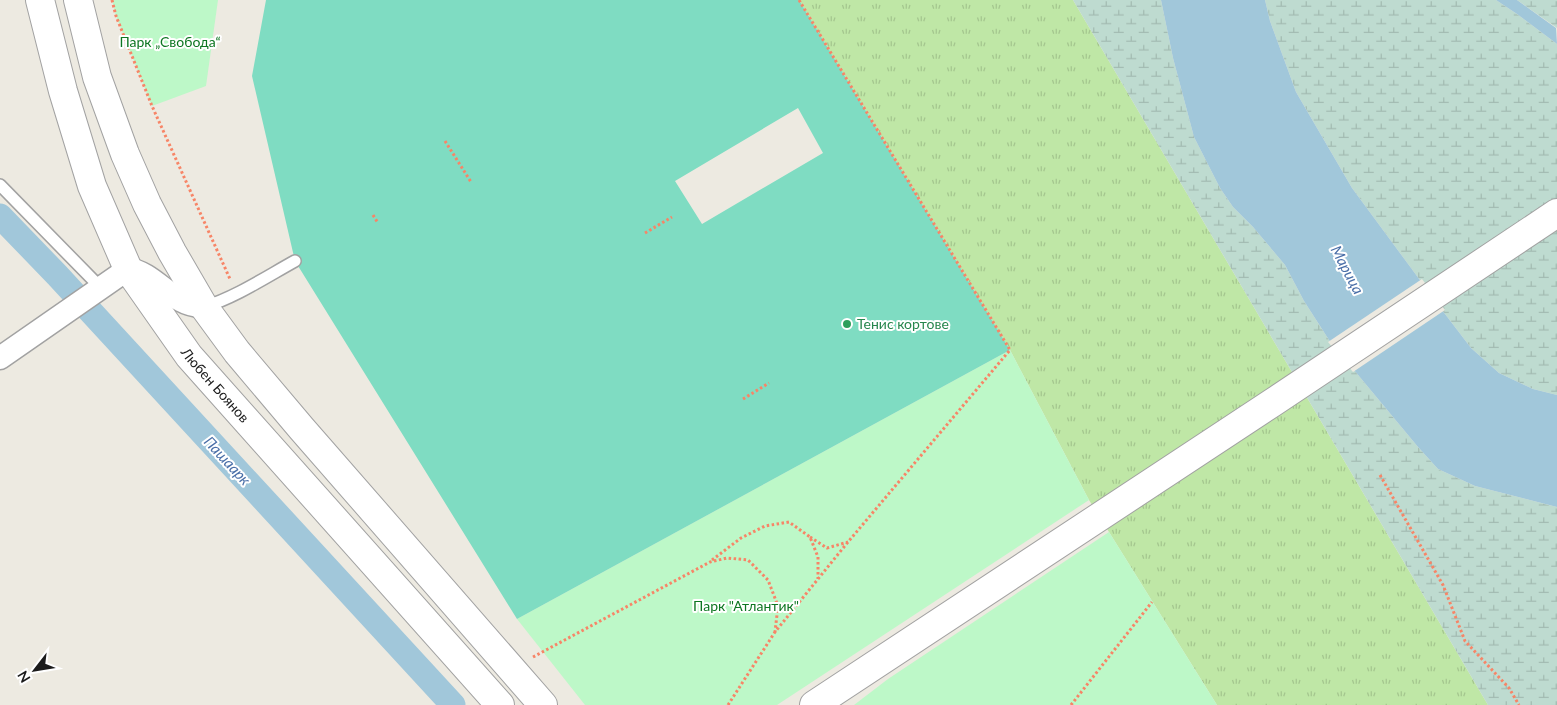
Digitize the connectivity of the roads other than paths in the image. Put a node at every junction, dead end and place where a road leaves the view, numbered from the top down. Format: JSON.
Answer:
{"nodes":[{"id":1,"x":40,"y":0,"type":"edge"},
{"id":2,"x":78,"y":0,"type":"edge"},
{"id":3,"x":0,"y":185,"type":"edge"},
{"id":4,"x":1557,"y":213,"type":"edge"},
{"id":5,"x":295,"y":261,"type":"dead end"},
{"id":6,"x":128,"y":269,"type":"junction"},
{"id":7,"x":98,"y":288,"type":"junction"},
{"id":8,"x":204,"y":307,"type":"junction"},
{"id":9,"x":0,"y":358,"type":"edge"},
{"id":10,"x":500,"y":705,"type":"edge"},
{"id":11,"x":543,"y":705,"type":"edge"},
{"id":12,"x":814,"y":705,"type":"edge"}],
"edges":[{"from":1,"to":6,"type":"street","name":"Любен Боянов"},
{"from":2,"to":8,"type":"street"},
{"from":3,"to":7,"type":"lane"},
{"from":4,"to":12,"type":"street"},
{"from":5,"to":8,"type":"lane"},
{"from":6,"to":7,"type":"street"},
{"from":6,"to":8,"type":"street"},
{"from":6,"to":10,"type":"street","name":"Любен Боянов"},
{"from":7,"to":9,"type":"street"},
{"from":8,"to":11,"type":"street"}]}
